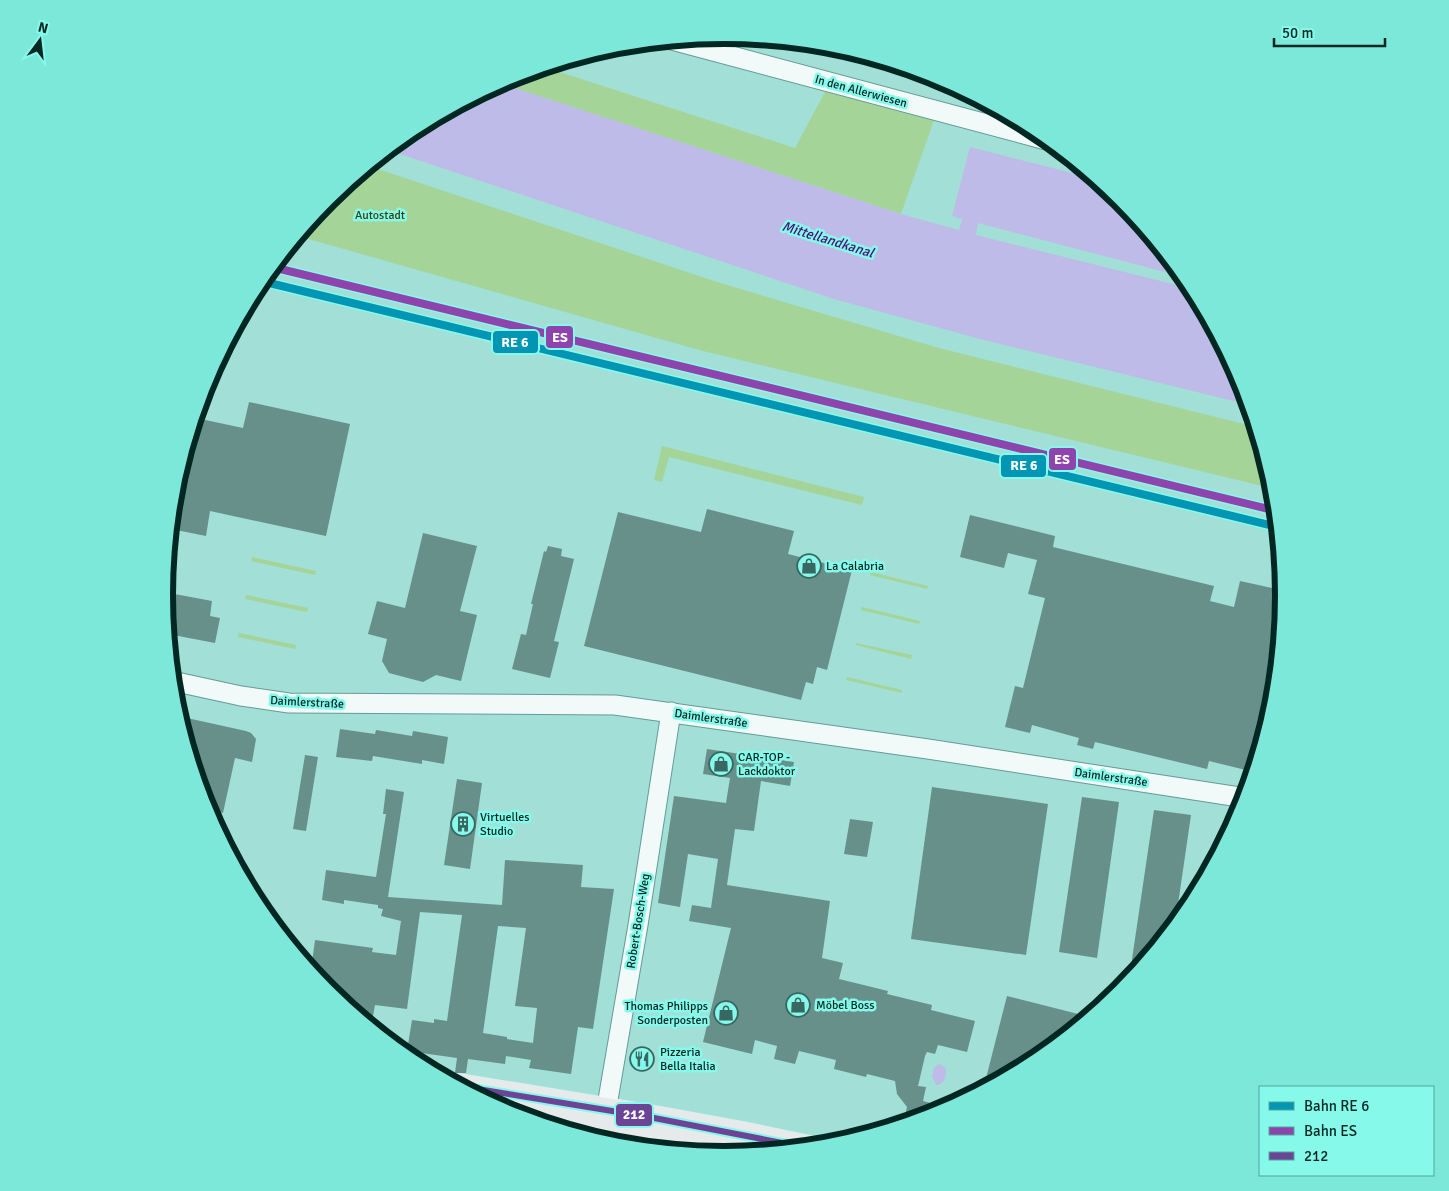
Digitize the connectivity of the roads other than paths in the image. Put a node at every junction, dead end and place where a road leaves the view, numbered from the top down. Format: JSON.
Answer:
{"nodes":[{"id":1,"x":690,"y":45,"type":"edge"},
{"id":2,"x":1028,"y":135,"type":"edge"},
{"id":3,"x":180,"y":683,"type":"edge"},
{"id":4,"x":671,"y":712,"type":"junction"},
{"id":5,"x":1238,"y":797,"type":"edge"},
{"id":6,"x":484,"y":1092,"type":"edge"},
{"id":7,"x":549,"y":1119,"type":"edge"},
{"id":8,"x":605,"y":1120,"type":"junction"},
{"id":9,"x":788,"y":1144,"type":"edge"},
{"id":10,"x":719,"y":1147,"type":"edge"}],
"edges":[{"from":1,"to":2,"type":"street","name":"In den Allerwiesen"},
{"from":3,"to":4,"type":"street","name":"Daimlerstraße"},
{"from":4,"to":5,"type":"street","name":"Daimlerstraße"},
{"from":4,"to":8,"type":"street","name":"Robert-Bosch-Weg"},
{"from":6,"to":8,"type":"main road"},
{"from":7,"to":8,"type":"main road"},
{"from":8,"to":9,"type":"main road"},
{"from":8,"to":10,"type":"main road"}]}
